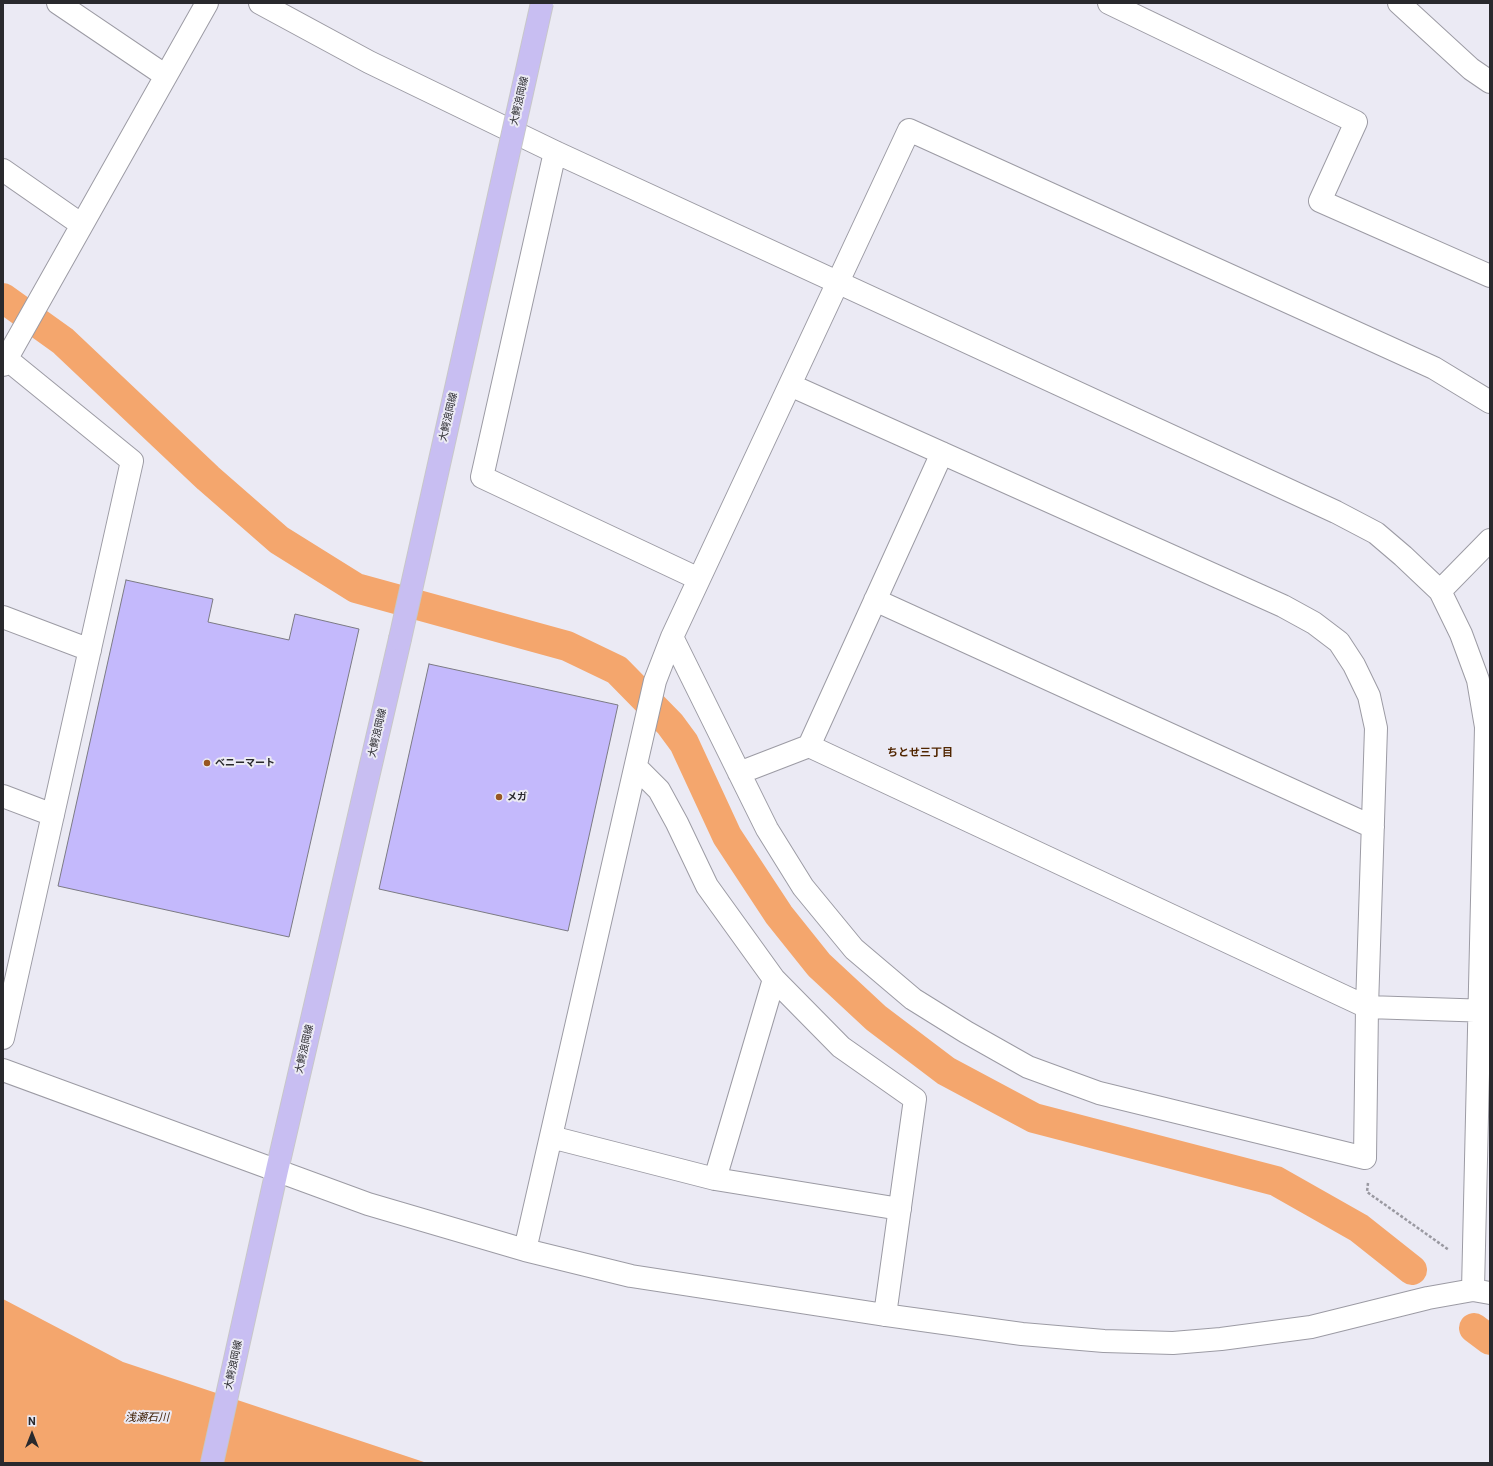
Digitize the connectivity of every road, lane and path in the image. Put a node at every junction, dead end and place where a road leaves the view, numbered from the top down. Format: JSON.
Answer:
{"nodes":[{"id":1,"x":58,"y":3,"type":"edge"},
{"id":2,"x":207,"y":3,"type":"edge"},
{"id":3,"x":260,"y":3,"type":"edge"},
{"id":4,"x":542,"y":3,"type":"edge"},
{"id":5,"x":1109,"y":3,"type":"edge"},
{"id":6,"x":1399,"y":3,"type":"edge"},
{"id":7,"x":166,"y":76,"type":"junction"},
{"id":8,"x":1490,"y":82,"type":"edge"},
{"id":9,"x":555,"y":152,"type":"junction"},
{"id":10,"x":3,"y":170,"type":"edge"},
{"id":11,"x":82,"y":225,"type":"junction"},
{"id":12,"x":1490,"y":276,"type":"edge"},
{"id":13,"x":839,"y":282,"type":"junction"},
{"id":14,"x":4,"y":360,"type":"edge"},
{"id":15,"x":790,"y":385,"type":"junction"},
{"id":16,"x":1490,"y":402,"type":"edge"},
{"id":17,"x":942,"y":453,"type":"junction"},
{"id":18,"x":1490,"y":540,"type":"edge"},
{"id":19,"x":699,"y":579,"type":"junction"},
{"id":20,"x":1440,"y":591,"type":"junction"},
{"id":21,"x":875,"y":600,"type":"junction"},
{"id":22,"x":3,"y":617,"type":"edge"},
{"id":23,"x":672,"y":637,"type":"junction"},
{"id":24,"x":90,"y":650,"type":"junction"},
{"id":25,"x":809,"y":746,"type":"junction"},
{"id":26,"x":636,"y":767,"type":"junction"},
{"id":27,"x":738,"y":773,"type":"junction"},
{"id":28,"x":3,"y":796,"type":"edge"},
{"id":29,"x":52,"y":815,"type":"junction"},
{"id":30,"x":1373,"y":827,"type":"junction"},
{"id":31,"x":774,"y":979,"type":"junction"},
{"id":32,"x":1368,"y":1006,"type":"junction"},
{"id":33,"x":1485,"y":1010,"type":"edge"},
{"id":34,"x":3,"y":1038,"type":"edge"},
{"id":35,"x":3,"y":1070,"type":"edge"},
{"id":36,"x":551,"y":1137,"type":"junction"},
{"id":37,"x":1365,"y":1158,"type":"junction"},
{"id":38,"x":276,"y":1170,"type":"junction"},
{"id":39,"x":715,"y":1179,"type":"junction"},
{"id":40,"x":900,"y":1210,"type":"junction"},
{"id":41,"x":525,"y":1250,"type":"junction"},
{"id":42,"x":1452,"y":1253,"type":"dead end"},
{"id":43,"x":1481,"y":1291,"type":"edge"},
{"id":44,"x":885,"y":1315,"type":"junction"},
{"id":45,"x":212,"y":1463,"type":"edge"}],
"edges":[{"from":1,"to":7,"type":"street"},
{"from":2,"to":7,"type":"street"},
{"from":3,"to":9,"type":"street"},
{"from":4,"to":38,"type":"main road","name":"大鰐浪岡線","bridge":true},
{"from":5,"to":12,"type":"street"},
{"from":6,"to":8,"type":"street"},
{"from":7,"to":11,"type":"street"},
{"from":9,"to":13,"type":"street"},
{"from":9,"to":19,"type":"street"},
{"from":10,"to":11,"type":"street"},
{"from":11,"to":14,"type":"street"},
{"from":13,"to":15,"type":"street"},
{"from":13,"to":16,"type":"street"},
{"from":13,"to":20,"type":"street"},
{"from":14,"to":24,"type":"street"},
{"from":15,"to":17,"type":"street"},
{"from":15,"to":19,"type":"street"},
{"from":17,"to":21,"type":"street"},
{"from":17,"to":30,"type":"street"},
{"from":18,"to":20,"type":"street"},
{"from":19,"to":23,"type":"street"},
{"from":20,"to":33,"type":"street"},
{"from":21,"to":25,"type":"street"},
{"from":21,"to":30,"type":"street"},
{"from":22,"to":24,"type":"street"},
{"from":23,"to":26,"type":"street"},
{"from":23,"to":27,"type":"street"},
{"from":24,"to":29,"type":"street"},
{"from":25,"to":27,"type":"street"},
{"from":25,"to":32,"type":"street"},
{"from":26,"to":31,"type":"street"},
{"from":26,"to":36,"type":"street"},
{"from":27,"to":37,"type":"street"},
{"from":28,"to":29,"type":"street"},
{"from":29,"to":34,"type":"street"},
{"from":30,"to":32,"type":"street"},
{"from":31,"to":39,"type":"street"},
{"from":31,"to":40,"type":"street"},
{"from":32,"to":33,"type":"street"},
{"from":32,"to":37,"type":"street"},
{"from":33,"to":43,"type":"street"},
{"from":35,"to":38,"type":"street"},
{"from":36,"to":39,"type":"street"},
{"from":36,"to":41,"type":"street"},
{"from":37,"to":42,"type":"path"},
{"from":38,"to":41,"type":"street"},
{"from":38,"to":45,"type":"main road","name":"大鰐浪岡線"},
{"from":39,"to":40,"type":"street"},
{"from":40,"to":44,"type":"street"},
{"from":41,"to":44,"type":"street"},
{"from":43,"to":44,"type":"street"}]}
